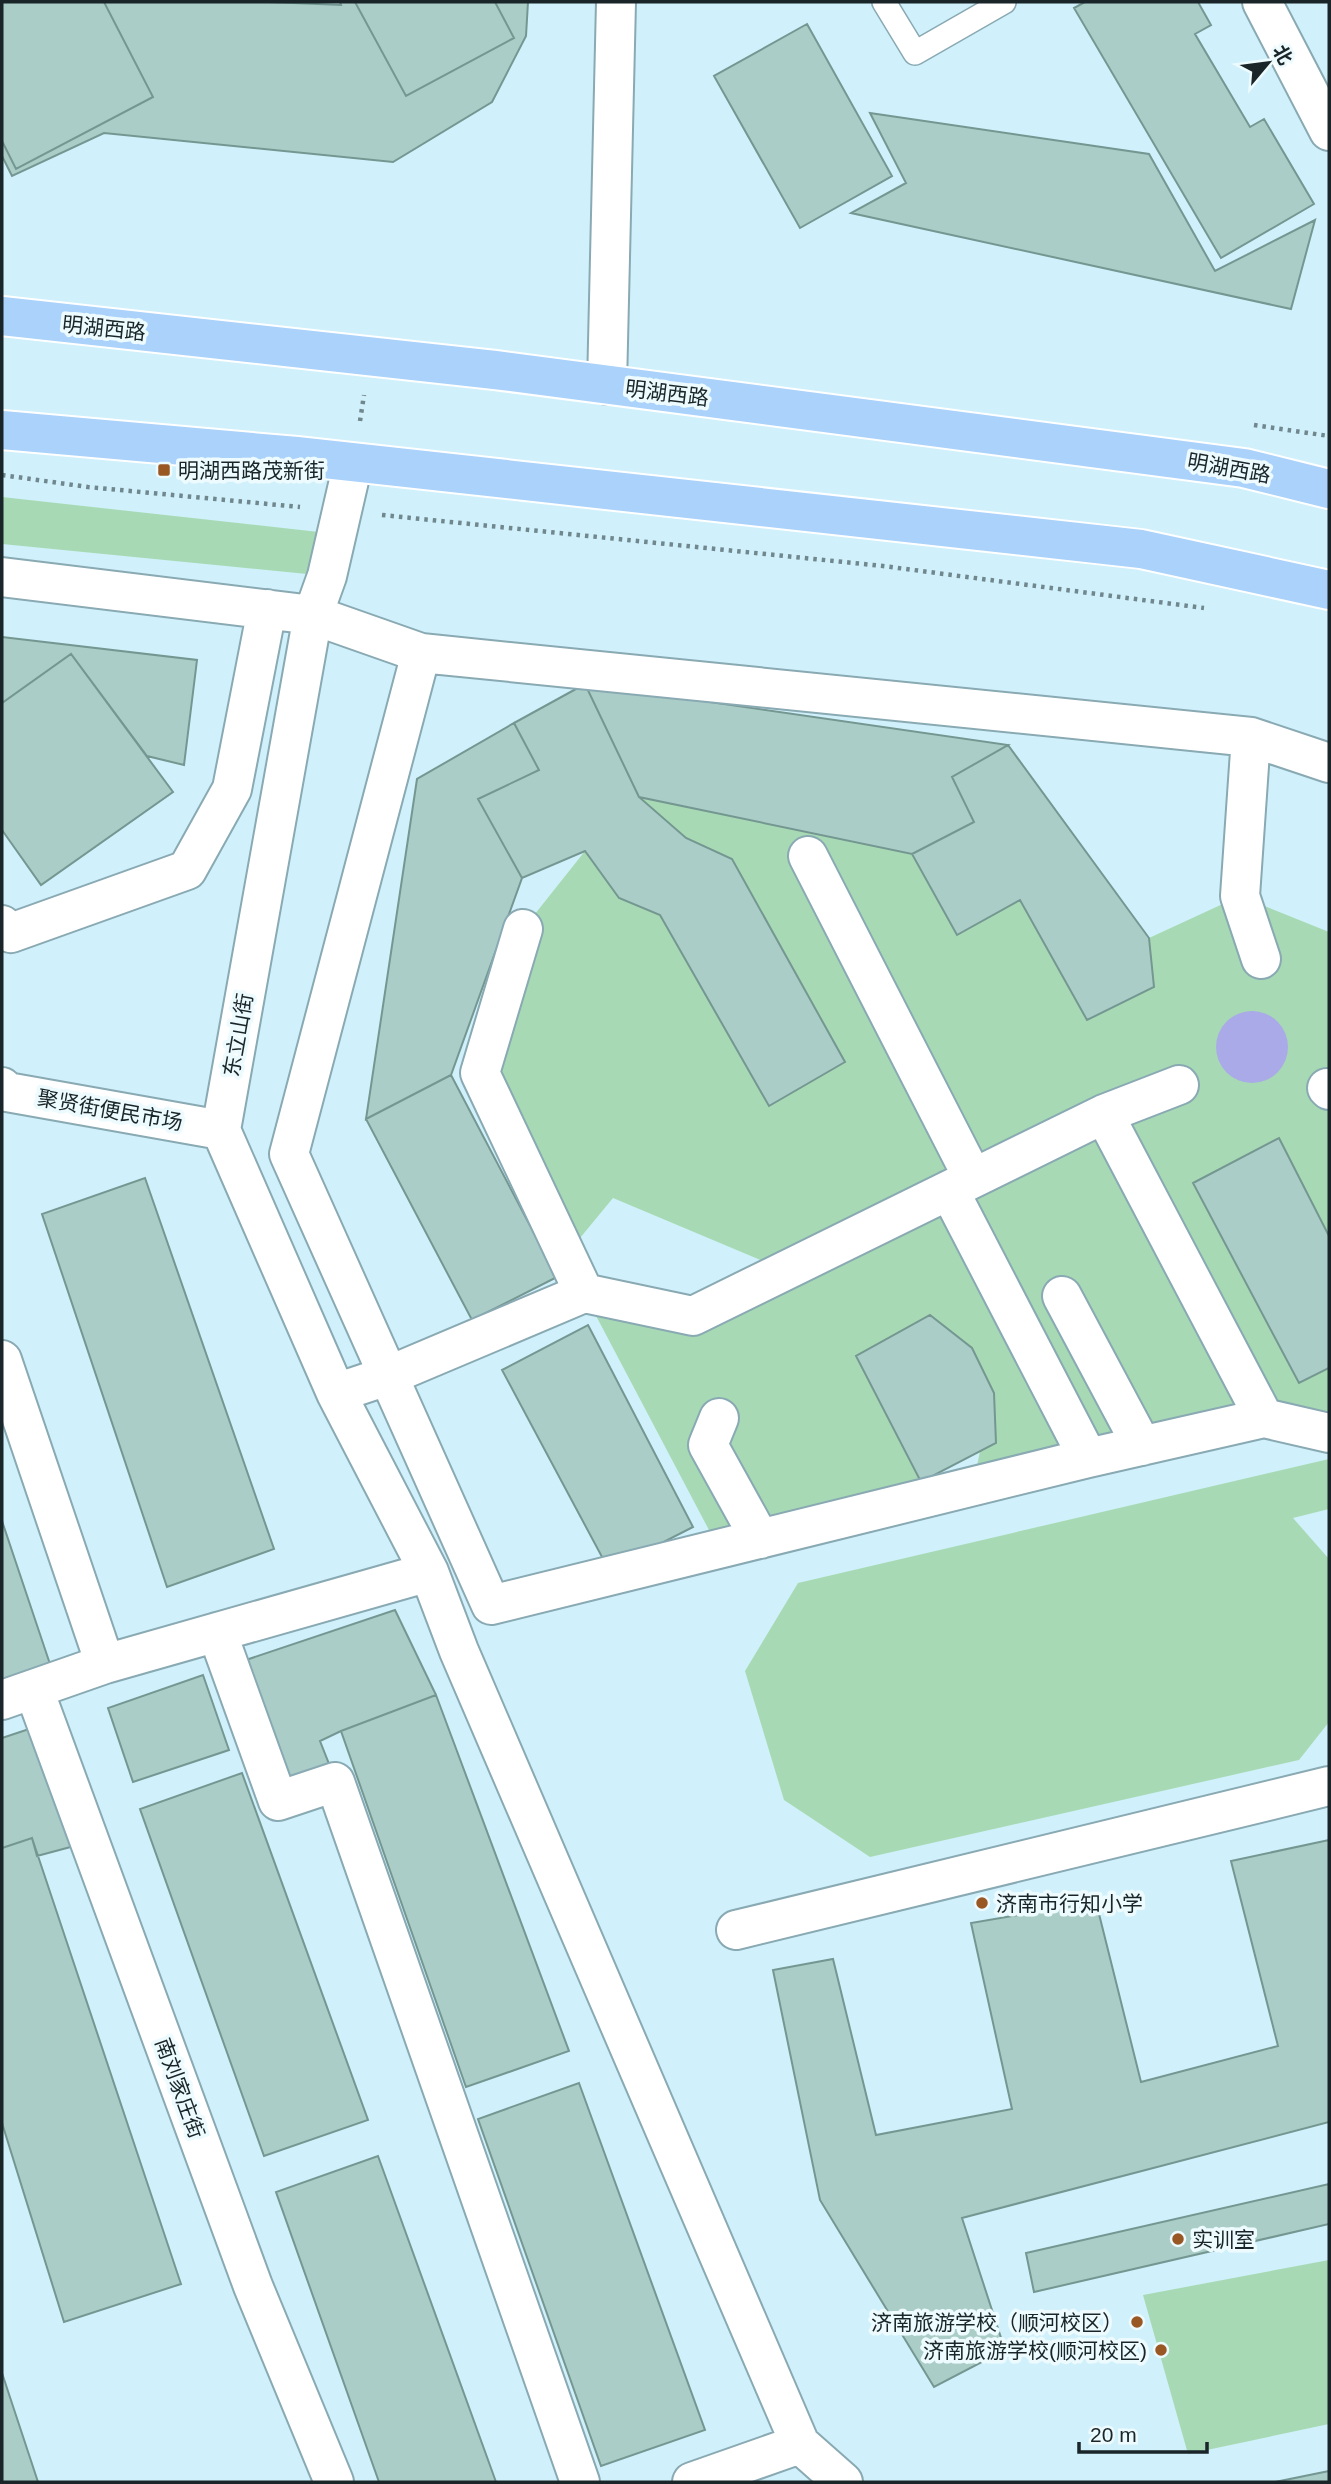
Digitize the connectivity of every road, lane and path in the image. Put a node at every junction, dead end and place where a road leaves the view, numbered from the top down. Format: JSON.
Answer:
{"nodes":[{"id":1,"x":616,"y":2,"type":"edge"},
{"id":2,"x":884,"y":2,"type":"edge"},
{"id":3,"x":1003,"y":2,"type":"edge"},
{"id":4,"x":1262,"y":2,"type":"edge"},
{"id":5,"x":1329,"y":131,"type":"edge"},
{"id":6,"x":2,"y":316,"type":"edge"},
{"id":7,"x":370,"y":357,"type":"junction"},
{"id":8,"x":607,"y":385,"type":"junction"},
{"id":9,"x":2,"y":430,"type":"edge"},
{"id":10,"x":353,"y":463,"type":"junction"},
{"id":11,"x":2,"y":475,"type":"edge"},
{"id":12,"x":1329,"y":489,"type":"edge"},
{"id":13,"x":342,"y":511,"type":"junction"},
{"id":14,"x":2,"y":577,"type":"edge"},
{"id":15,"x":1329,"y":590,"type":"edge"},
{"id":16,"x":267,"y":609,"type":"junction"},
{"id":17,"x":1211,"y":609,"type":"dead end"},
{"id":18,"x":313,"y":615,"type":"junction"},
{"id":19,"x":421,"y":653,"type":"junction"},
{"id":20,"x":1251,"y":737,"type":"junction"},
{"id":21,"x":1329,"y":763,"type":"edge"},
{"id":22,"x":808,"y":856,"type":"dead end"},
{"id":23,"x":2,"y":925,"type":"edge"},
{"id":24,"x":523,"y":929,"type":"dead end"},
{"id":25,"x":1261,"y":959,"type":"dead end"},
{"id":26,"x":1179,"y":1086,"type":"dead end"},
{"id":27,"x":2,"y":1087,"type":"edge"},
{"id":28,"x":1104,"y":1114,"type":"junction"},
{"id":29,"x":221,"y":1130,"type":"junction"},
{"id":30,"x":961,"y":1184,"type":"junction"},
{"id":31,"x":583,"y":1293,"type":"junction"},
{"id":32,"x":1062,"y":1296,"type":"dead end"},
{"id":33,"x":2,"y":1360,"type":"edge"},
{"id":34,"x":390,"y":1375,"type":"junction"},
{"id":35,"x":335,"y":1394,"type":"junction"},
{"id":36,"x":719,"y":1418,"type":"dead end"},
{"id":37,"x":1264,"y":1418,"type":"junction"},
{"id":38,"x":1329,"y":1433,"type":"edge"},
{"id":39,"x":1142,"y":1446,"type":"junction"},
{"id":40,"x":1088,"y":1458,"type":"junction"},
{"id":41,"x":760,"y":1539,"type":"junction"},
{"id":42,"x":429,"y":1572,"type":"junction"},
{"id":43,"x":217,"y":1632,"type":"junction"},
{"id":44,"x":105,"y":1664,"type":"junction"},
{"id":45,"x":18,"y":1695,"type":"edge"},
{"id":46,"x":1329,"y":1786,"type":"edge"},
{"id":47,"x":736,"y":1930,"type":"dead end"},
{"id":48,"x":800,"y":2444,"type":"junction"},
{"id":49,"x":334,"y":2482,"type":"edge"},
{"id":50,"x":580,"y":2482,"type":"edge"},
{"id":51,"x":692,"y":2482,"type":"edge"},
{"id":52,"x":843,"y":2482,"type":"edge"}],
"edges":[{"from":1,"to":8,"type":"street"},
{"from":2,"to":3,"type":"lane"},
{"from":4,"to":5,"type":"street"},
{"from":6,"to":7,"type":"main road","name":"明湖西路"},
{"from":7,"to":8,"type":"main road","name":"明湖西路"},
{"from":7,"to":10,"type":"path"},
{"from":8,"to":12,"type":"main road","name":"明湖西路"},
{"from":9,"to":10,"type":"main road"},
{"from":10,"to":13,"type":"street","name":"东立山街"},
{"from":10,"to":15,"type":"main road"},
{"from":11,"to":13,"type":"path"},
{"from":13,"to":17,"type":"path"},
{"from":13,"to":18,"type":"street","name":"东立山街"},
{"from":14,"to":16,"type":"street"},
{"from":16,"to":18,"type":"street"},
{"from":16,"to":23,"type":"street"},
{"from":18,"to":19,"type":"street"},
{"from":18,"to":29,"type":"street","name":"东立山街"},
{"from":19,"to":20,"type":"street"},
{"from":19,"to":34,"type":"street"},
{"from":20,"to":21,"type":"street"},
{"from":20,"to":25,"type":"street"},
{"from":22,"to":30,"type":"street"},
{"from":24,"to":31,"type":"street"},
{"from":26,"to":28,"type":"street"},
{"from":27,"to":29,"type":"street","name":"聚贤街便民市场"},
{"from":28,"to":30,"type":"street"},
{"from":28,"to":37,"type":"street"},
{"from":29,"to":35,"type":"street"},
{"from":30,"to":31,"type":"street"},
{"from":30,"to":40,"type":"street"},
{"from":31,"to":34,"type":"street"},
{"from":32,"to":39,"type":"street"},
{"from":33,"to":44,"type":"street"},
{"from":34,"to":35,"type":"street"},
{"from":34,"to":41,"type":"street"},
{"from":35,"to":42,"type":"street"},
{"from":36,"to":41,"type":"street"},
{"from":37,"to":38,"type":"street"},
{"from":37,"to":39,"type":"street"},
{"from":39,"to":40,"type":"street"},
{"from":40,"to":41,"type":"street"},
{"from":42,"to":43,"type":"street","name":"南刘家庄街"},
{"from":42,"to":48,"type":"street"},
{"from":43,"to":44,"type":"street","name":"南刘家庄街"},
{"from":43,"to":50,"type":"street"},
{"from":44,"to":45,"type":"street","name":"南刘家庄街"},
{"from":45,"to":49,"type":"street","name":"南刘家庄街"},
{"from":46,"to":47,"type":"street"},
{"from":48,"to":51,"type":"street"},
{"from":48,"to":52,"type":"street"}]}
